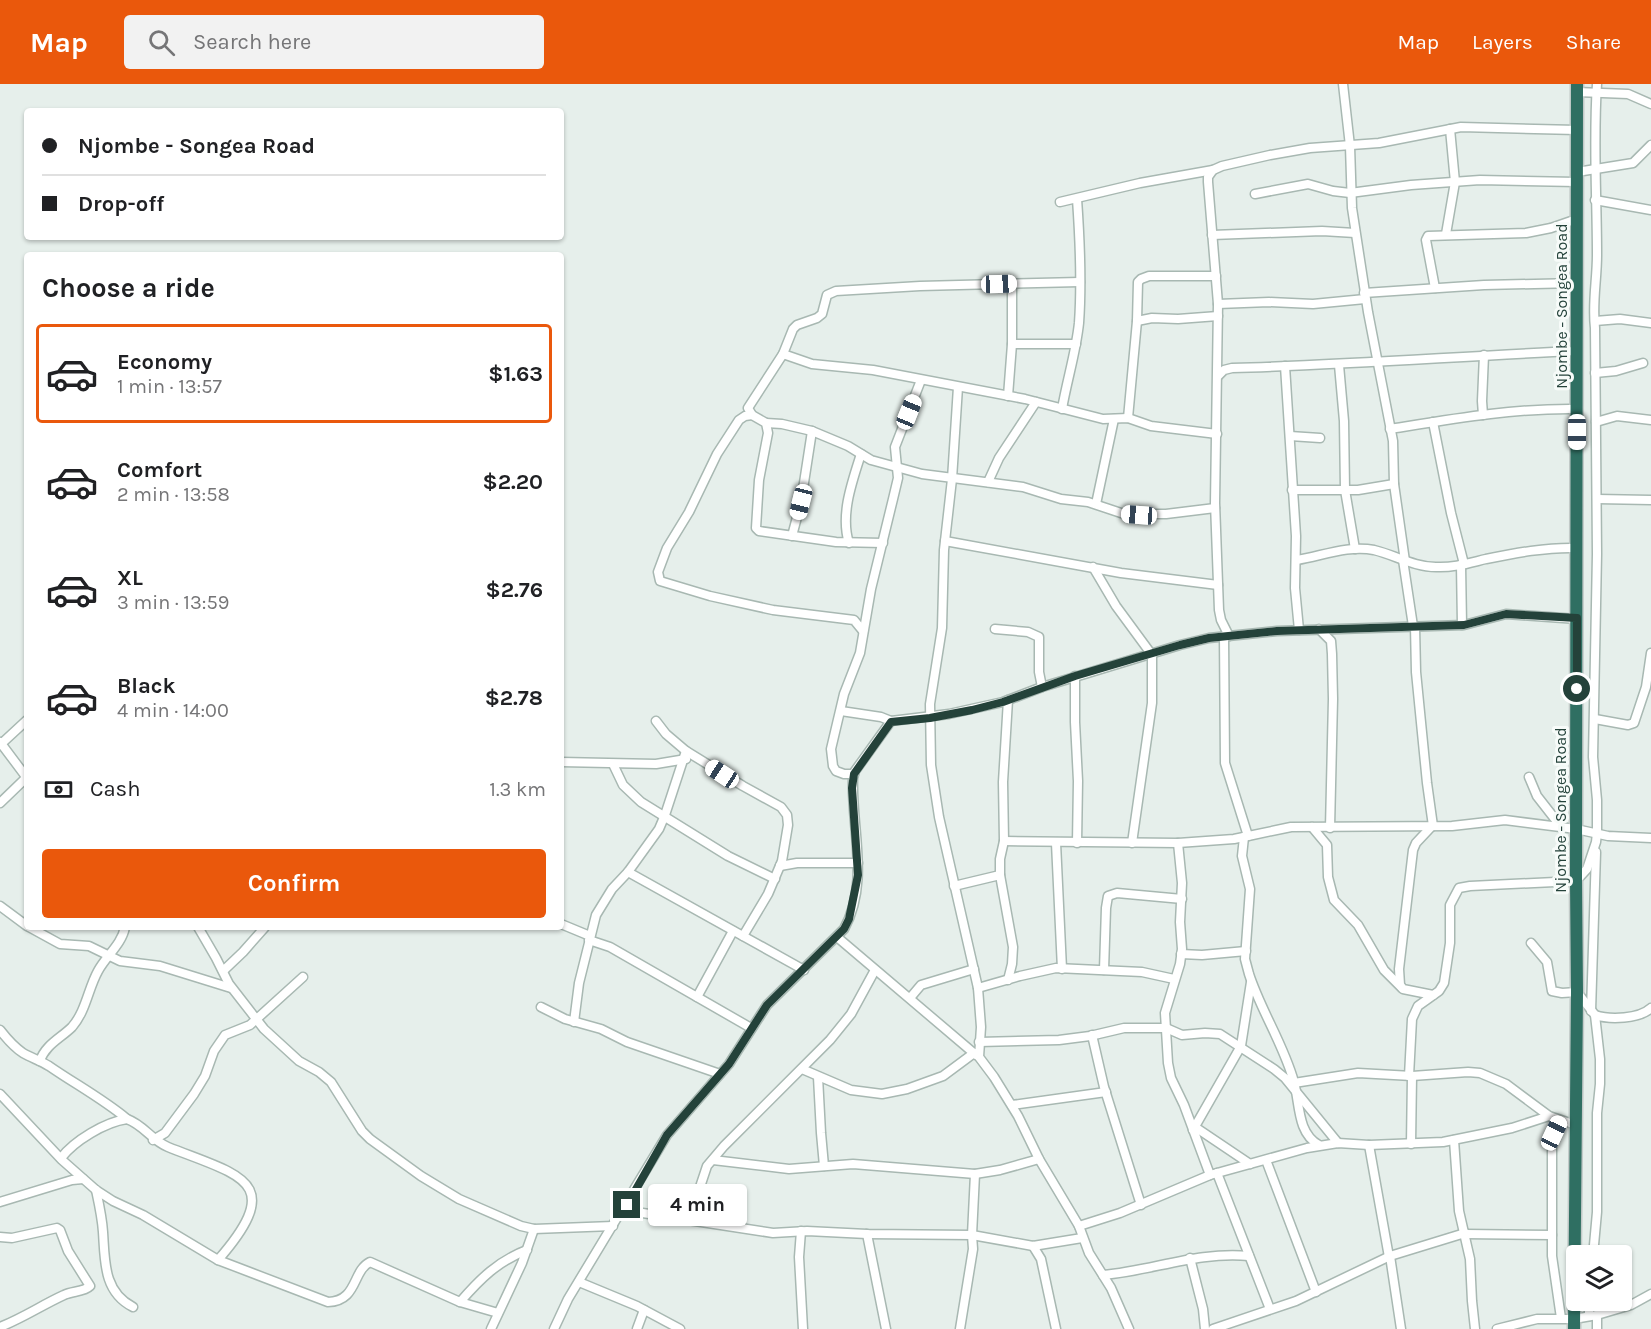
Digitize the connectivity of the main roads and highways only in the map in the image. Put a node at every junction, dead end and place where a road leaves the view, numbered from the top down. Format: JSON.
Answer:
{"nodes":[{"id":1,"x":1577,"y":88,"type":"edge"},
{"id":2,"x":1574,"y":1324,"type":"edge"}],
"edges":[{"from":1,"to":2,"type":"highway","name":"Njombe - Songea Road"}]}
